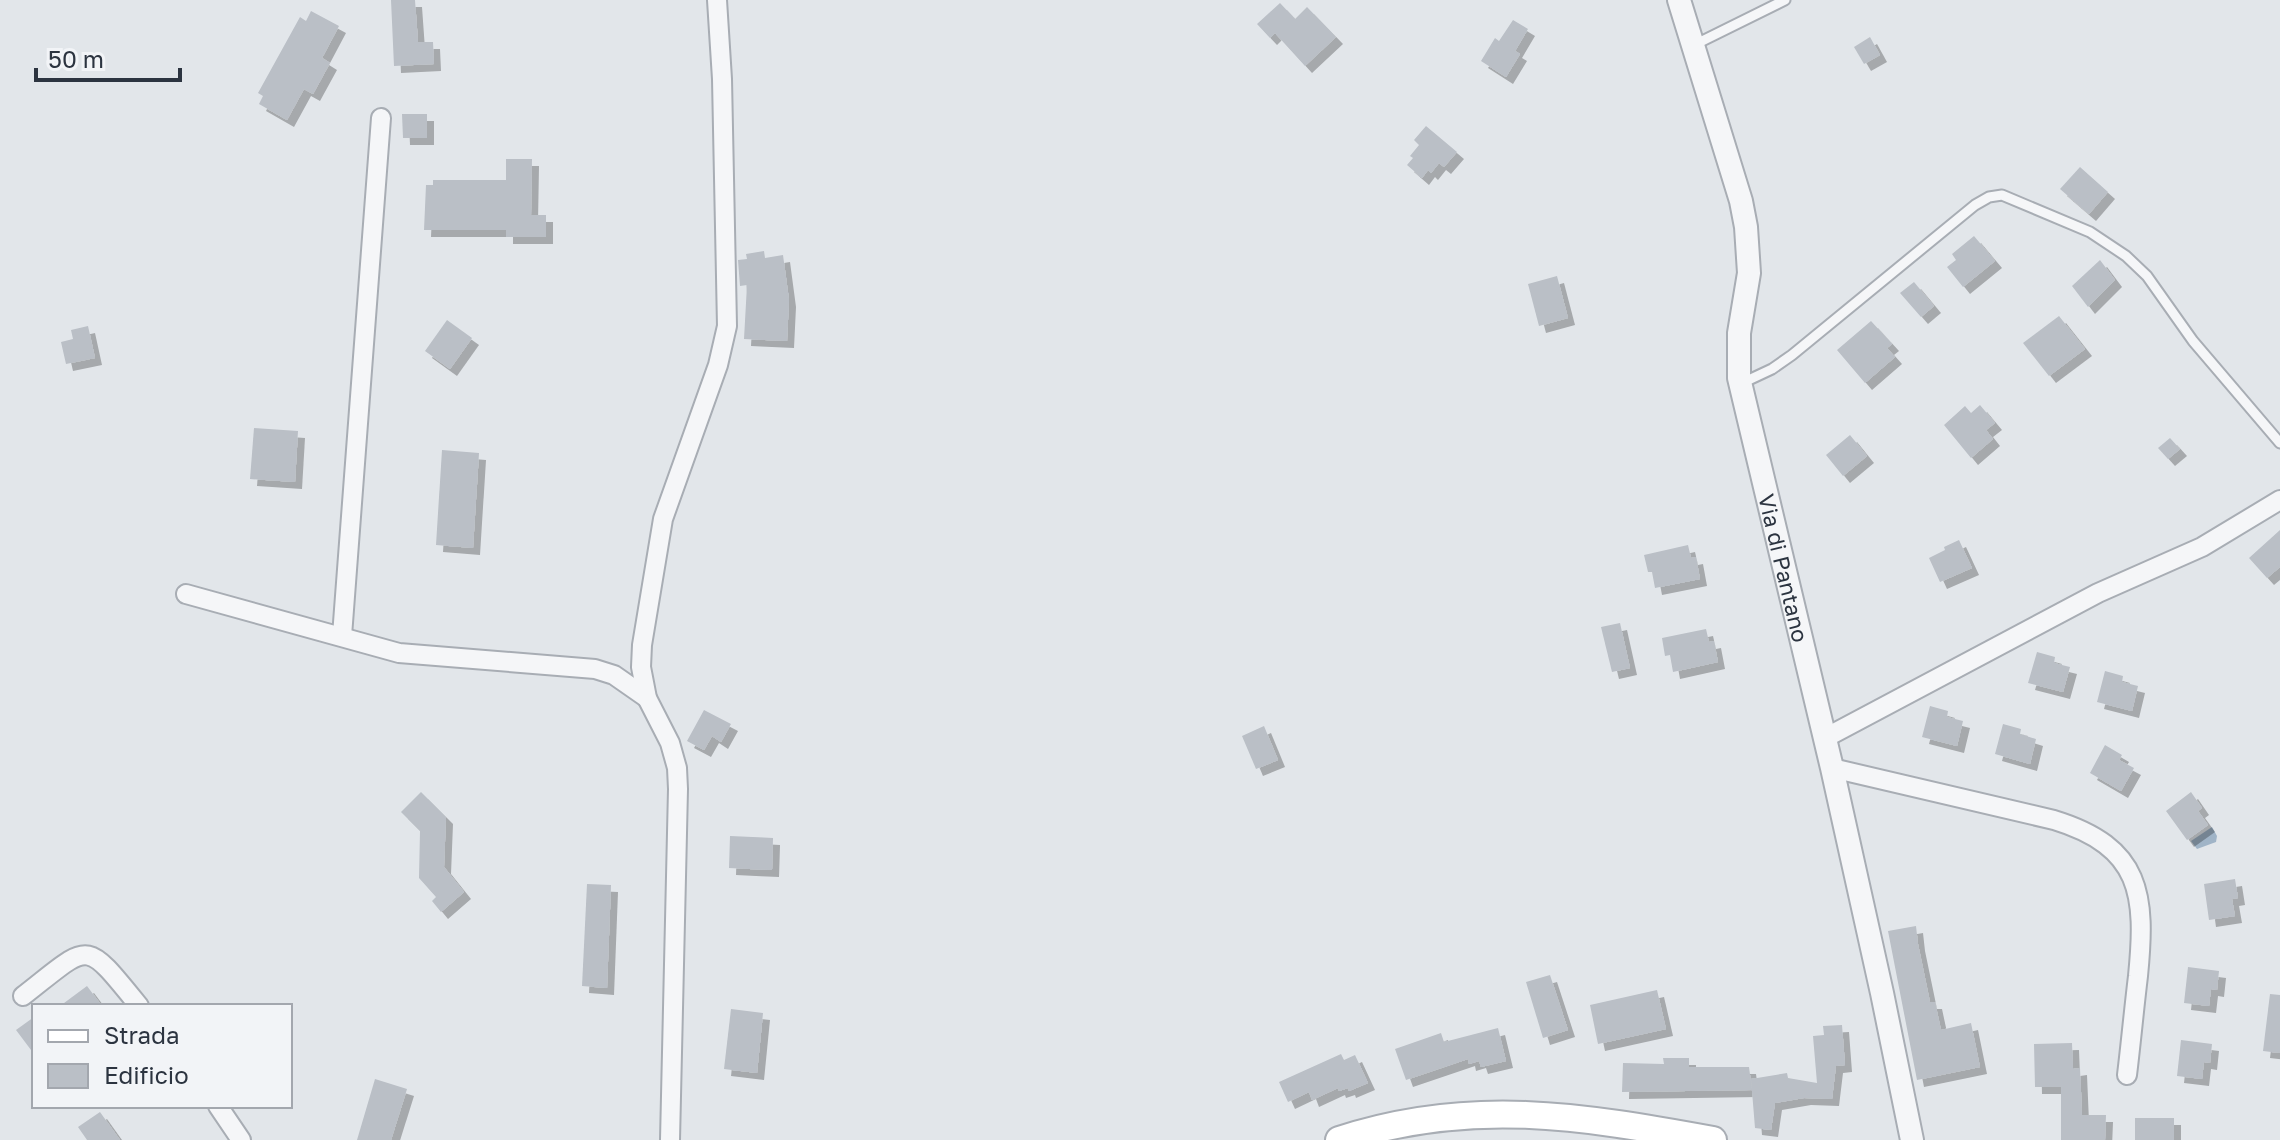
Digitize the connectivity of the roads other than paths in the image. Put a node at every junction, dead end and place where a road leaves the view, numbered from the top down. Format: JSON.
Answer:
{"nodes":[{"id":1,"x":717,"y":0,"type":"edge"},
{"id":2,"x":1679,"y":0,"type":"edge"},
{"id":3,"x":1785,"y":0,"type":"edge"},
{"id":4,"x":1694,"y":45,"type":"junction"},
{"id":5,"x":381,"y":118,"type":"dead end"},
{"id":6,"x":1740,"y":384,"type":"junction"},
{"id":7,"x":2280,"y":443,"type":"edge"},
{"id":8,"x":2280,"y":500,"type":"edge"},
{"id":9,"x":186,"y":594,"type":"dead end"},
{"id":10,"x":342,"y":636,"type":"junction"},
{"id":11,"x":647,"y":698,"type":"junction"},
{"id":12,"x":1825,"y":738,"type":"junction"},
{"id":13,"x":1832,"y":768,"type":"junction"},
{"id":14,"x":23,"y":996,"type":"dead end"},
{"id":15,"x":137,"y":1004,"type":"edge"},
{"id":16,"x":2127,"y":1075,"type":"dead end"},
{"id":17,"x":219,"y":1108,"type":"edge"},
{"id":18,"x":241,"y":1140,"type":"edge"},
{"id":19,"x":670,"y":1140,"type":"edge"},
{"id":20,"x":1339,"y":1140,"type":"edge"},
{"id":21,"x":1713,"y":1140,"type":"edge"},
{"id":22,"x":1912,"y":1140,"type":"edge"}],
"edges":[{"from":1,"to":11,"type":"street"},
{"from":2,"to":4,"type":"street","name":"Via di Pantano"},
{"from":3,"to":4,"type":"lane"},
{"from":4,"to":6,"type":"street","name":"Via di Pantano"},
{"from":5,"to":10,"type":"street"},
{"from":6,"to":7,"type":"lane"},
{"from":6,"to":12,"type":"street","name":"Via di Pantano"},
{"from":8,"to":12,"type":"street"},
{"from":9,"to":10,"type":"street"},
{"from":10,"to":11,"type":"street"},
{"from":11,"to":19,"type":"street"},
{"from":12,"to":13,"type":"street","name":"Via di Pantano"},
{"from":13,"to":16,"type":"street"},
{"from":13,"to":22,"type":"street","name":"Via di Pantano"},
{"from":14,"to":15,"type":"street"},
{"from":17,"to":18,"type":"street"},
{"from":20,"to":21,"type":"main road"}]}
